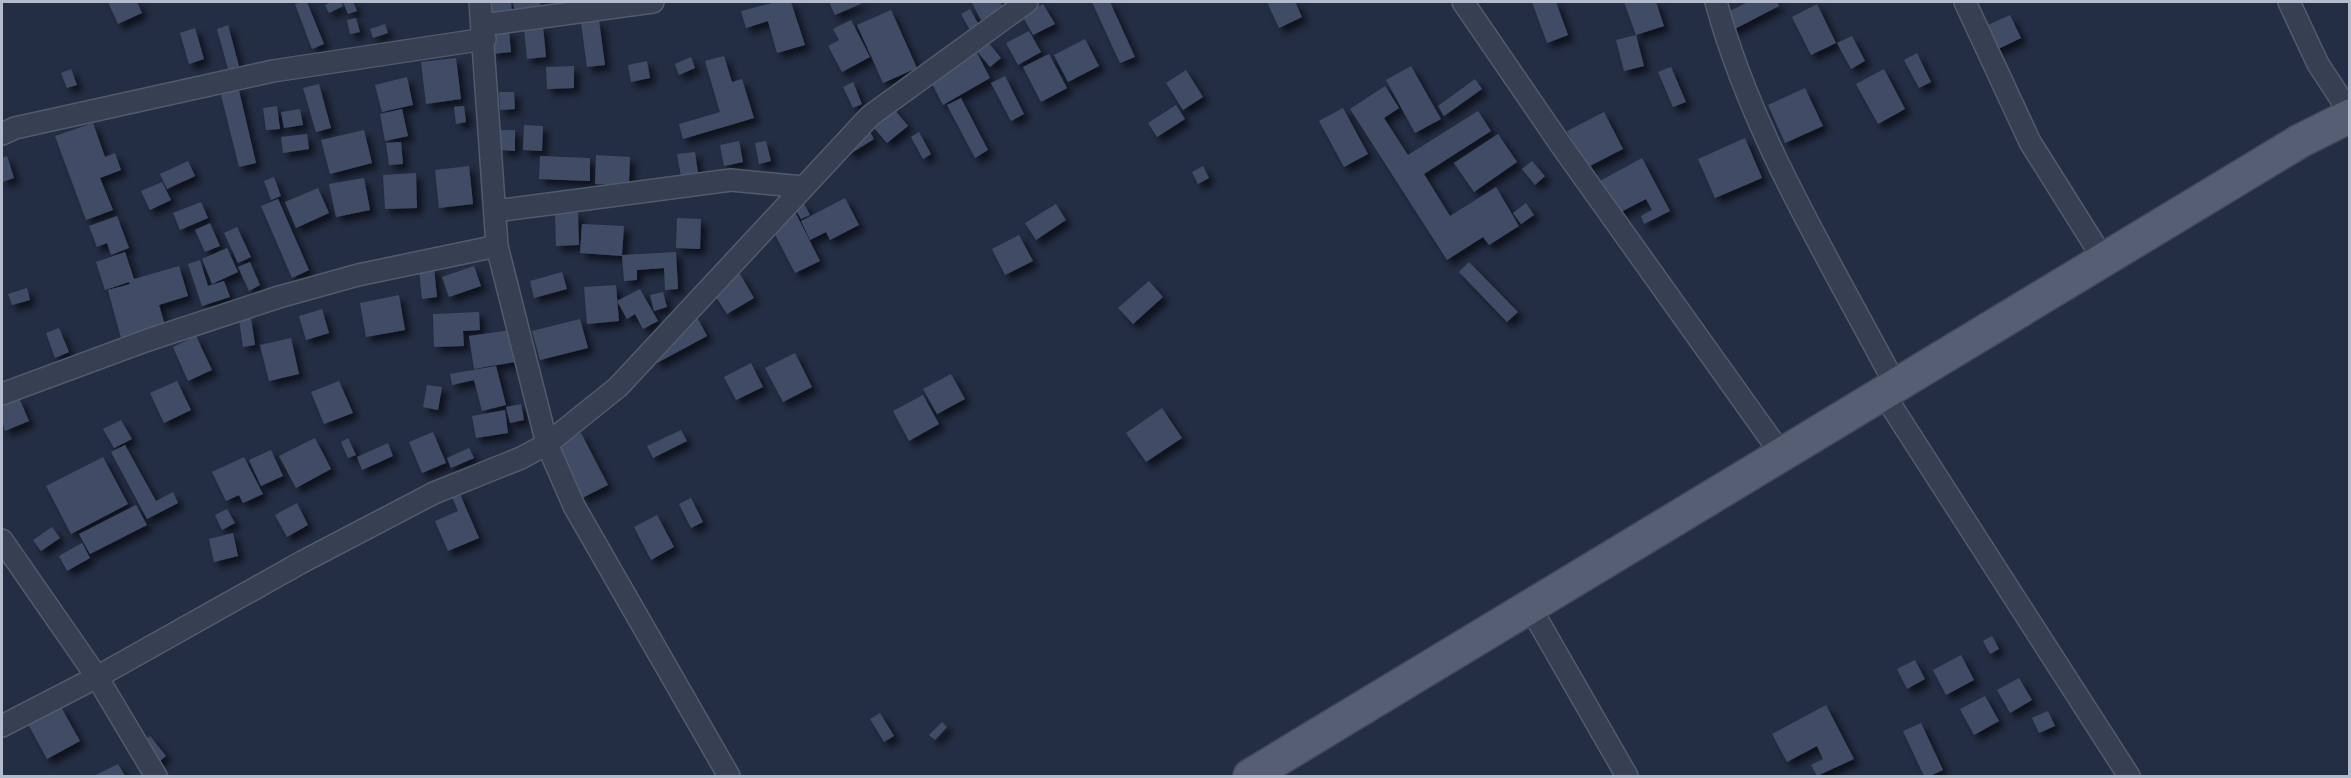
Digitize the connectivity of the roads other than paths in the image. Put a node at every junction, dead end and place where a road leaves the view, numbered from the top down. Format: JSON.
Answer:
{"nodes":[{"id":1,"x":480,"y":2,"type":"edge"},
{"id":2,"x":653,"y":2,"type":"edge"},
{"id":3,"x":1027,"y":2,"type":"edge"},
{"id":4,"x":1463,"y":2,"type":"edge"},
{"id":5,"x":1716,"y":2,"type":"edge"},
{"id":6,"x":1965,"y":2,"type":"edge"},
{"id":7,"x":2289,"y":2,"type":"edge"},
{"id":8,"x":484,"y":32,"type":"junction"},
{"id":9,"x":2349,"y":114,"type":"edge"},
{"id":10,"x":2,"y":134,"type":"edge"},
{"id":11,"x":803,"y":187,"type":"junction"},
{"id":12,"x":495,"y":211,"type":"junction"},
{"id":13,"x":497,"y":246,"type":"junction"},
{"id":14,"x":2104,"y":260,"type":"junction"},
{"id":15,"x":1889,"y":389,"type":"junction"},
{"id":16,"x":2,"y":394,"type":"edge"},
{"id":17,"x":546,"y":444,"type":"junction"},
{"id":18,"x":1782,"y":455,"type":"junction"},
{"id":19,"x":2,"y":540,"type":"edge"},
{"id":20,"x":1530,"y":607,"type":"junction"},
{"id":21,"x":97,"y":677,"type":"junction"},
{"id":22,"x":2,"y":726,"type":"edge"},
{"id":23,"x":156,"y":777,"type":"edge"},
{"id":24,"x":729,"y":777,"type":"edge"},
{"id":25,"x":1250,"y":777,"type":"edge"},
{"id":26,"x":1627,"y":777,"type":"edge"},
{"id":27,"x":2129,"y":777,"type":"edge"}],
"edges":[{"from":1,"to":8,"type":"street"},
{"from":2,"to":8,"type":"street"},
{"from":3,"to":11,"type":"street"},
{"from":4,"to":18,"type":"street"},
{"from":5,"to":15,"type":"street"},
{"from":6,"to":14,"type":"street"},
{"from":7,"to":9,"type":"street"},
{"from":8,"to":10,"type":"street"},
{"from":8,"to":12,"type":"street"},
{"from":9,"to":14,"type":"main road"},
{"from":11,"to":12,"type":"street"},
{"from":11,"to":17,"type":"street"},
{"from":12,"to":13,"type":"street"},
{"from":13,"to":16,"type":"street"},
{"from":13,"to":17,"type":"street"},
{"from":14,"to":15,"type":"main road"},
{"from":15,"to":18,"type":"main road"},
{"from":15,"to":27,"type":"street"},
{"from":17,"to":21,"type":"street"},
{"from":17,"to":24,"type":"street"},
{"from":18,"to":20,"type":"main road"},
{"from":19,"to":21,"type":"street"},
{"from":20,"to":25,"type":"main road"},
{"from":20,"to":26,"type":"street"},
{"from":21,"to":22,"type":"street"},
{"from":21,"to":23,"type":"street"}]}
